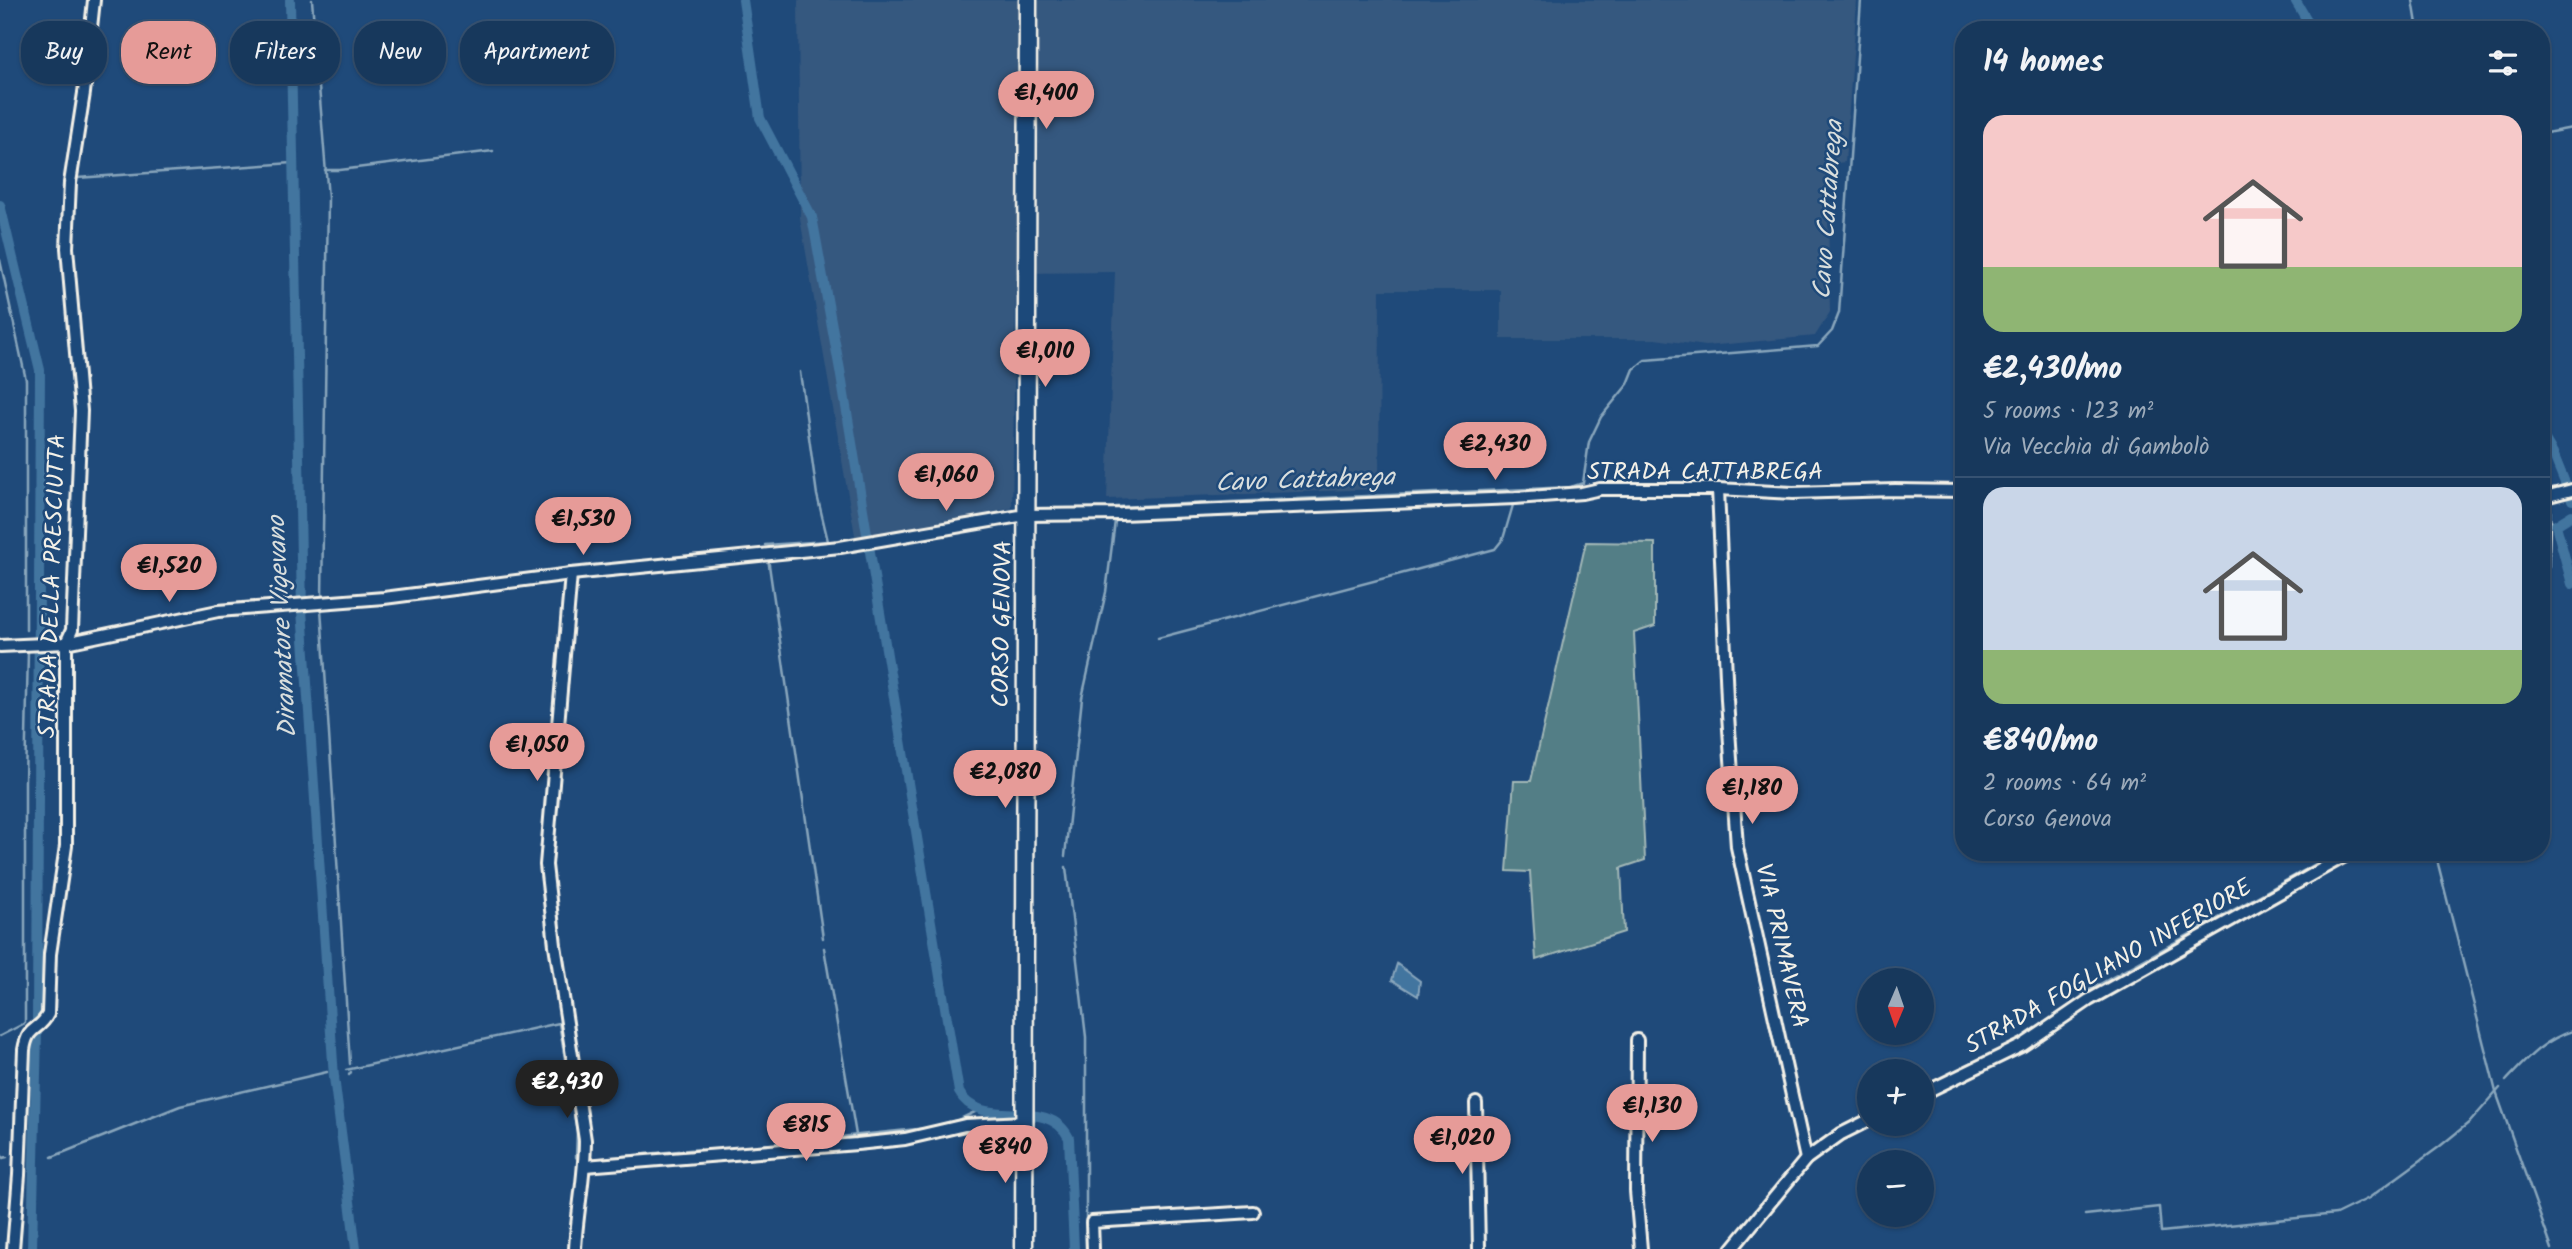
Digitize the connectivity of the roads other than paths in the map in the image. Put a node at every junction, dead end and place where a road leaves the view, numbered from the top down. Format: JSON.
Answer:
{"nodes":[{"id":1,"x":94,"y":0,"type":"edge"},
{"id":2,"x":1028,"y":0,"type":"edge"},
{"id":3,"x":1718,"y":489,"type":"junction"},
{"id":4,"x":2572,"y":490,"type":"edge"},
{"id":5,"x":1955,"y":491,"type":"edge"},
{"id":6,"x":2550,"y":496,"type":"edge"},
{"id":7,"x":1026,"y":515,"type":"junction"},
{"id":8,"x":571,"y":574,"type":"junction"},
{"id":9,"x":66,"y":643,"type":"junction"},
{"id":10,"x":0,"y":646,"type":"edge"},
{"id":11,"x":2336,"y":861,"type":"edge"},
{"id":12,"x":1637,"y":1040,"type":"dead end"},
{"id":13,"x":1934,"y":1088,"type":"edge"},
{"id":14,"x":1476,"y":1103,"type":"dead end"},
{"id":15,"x":1023,"y":1117,"type":"junction"},
{"id":16,"x":1857,"y":1126,"type":"edge"},
{"id":17,"x":1806,"y":1159,"type":"junction"},
{"id":18,"x":585,"y":1166,"type":"junction"},
{"id":19,"x":1253,"y":1212,"type":"dead end"},
{"id":20,"x":13,"y":1249,"type":"edge"},
{"id":21,"x":575,"y":1249,"type":"edge"},
{"id":22,"x":1024,"y":1249,"type":"edge"},
{"id":23,"x":1093,"y":1249,"type":"edge"},
{"id":24,"x":1479,"y":1249,"type":"edge"},
{"id":25,"x":1641,"y":1249,"type":"edge"},
{"id":26,"x":1732,"y":1249,"type":"edge"}],
"edges":[{"from":1,"to":9,"type":"street","name":"STRADA DELLA PRESCIUTTA"},
{"from":2,"to":7,"type":"main road","name":"CORSO GENOVA"},
{"from":3,"to":5,"type":"street","name":"STRADA CATTABREGA"},
{"from":3,"to":7,"type":"street","name":"STRADA CATTABREGA"},
{"from":3,"to":17,"type":"street","name":"VIA PRIMAVERA"},
{"from":4,"to":6,"type":"street"},
{"from":7,"to":8,"type":"street","name":"STRADA CATTABREGA"},
{"from":7,"to":15,"type":"main road","name":"CORSO GENOVA"},
{"from":8,"to":9,"type":"street","name":"STRADA CATTABREGA"},
{"from":8,"to":18,"type":"street"},
{"from":9,"to":10,"type":"street","name":"STRADA CATTABREGA"},
{"from":9,"to":20,"type":"street","name":"STRADA DELLA PRESCIUTTA"},
{"from":11,"to":13,"type":"street","name":"STRADA FOGLIANO INFERIORE"},
{"from":12,"to":25,"type":"street"},
{"from":14,"to":24,"type":"street"},
{"from":15,"to":18,"type":"street"},
{"from":15,"to":22,"type":"main road","name":"CORSO GENOVA"},
{"from":16,"to":17,"type":"street"},
{"from":17,"to":26,"type":"street"},
{"from":18,"to":21,"type":"street"},
{"from":19,"to":23,"type":"street"}]}
